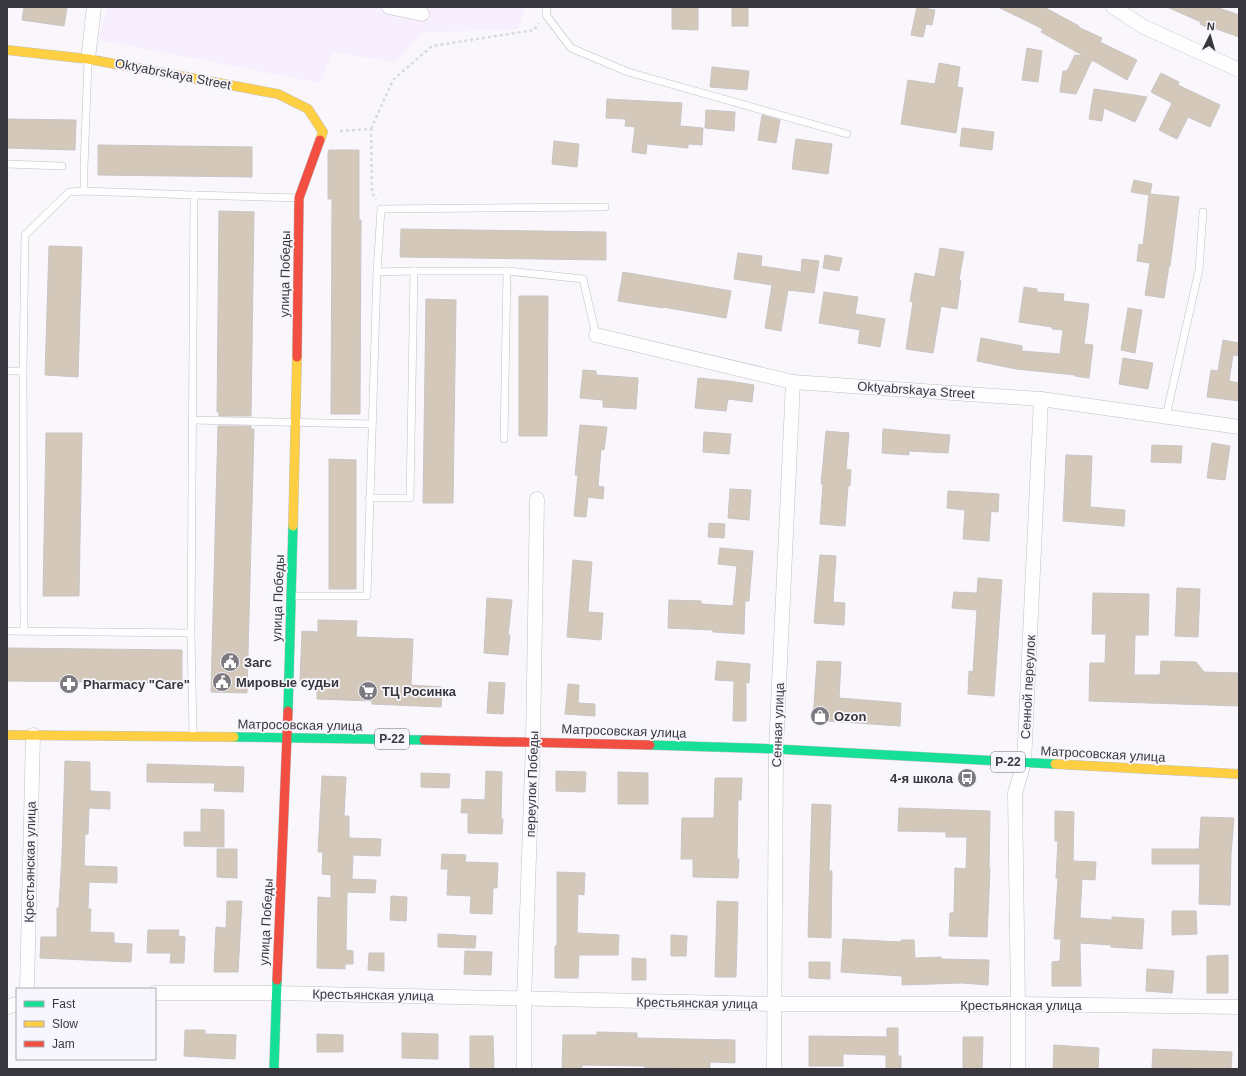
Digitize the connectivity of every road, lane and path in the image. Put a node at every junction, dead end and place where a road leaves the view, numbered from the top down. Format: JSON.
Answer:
{"nodes":[{"id":1,"x":94,"y":7,"type":"edge"},
{"id":2,"x":389,"y":7,"type":"edge"},
{"id":3,"x":547,"y":7,"type":"edge"},
{"id":4,"x":1113,"y":7,"type":"edge"},
{"id":5,"x":422,"y":14,"type":"dead end"},
{"id":6,"x":546,"y":15,"type":"junction"},
{"id":7,"x":7,"y":50,"type":"edge"},
{"id":8,"x":88,"y":58,"type":"junction"},
{"id":9,"x":1239,"y":70,"type":"edge"},
{"id":10,"x":371,"y":129,"type":"junction"},
{"id":11,"x":323,"y":132,"type":"junction"},
{"id":12,"x":847,"y":134,"type":"dead end"},
{"id":13,"x":7,"y":164,"type":"edge"},
{"id":14,"x":62,"y":166,"type":"dead end"},
{"id":15,"x":84,"y":191,"type":"junction"},
{"id":16,"x":194,"y":195,"type":"junction"},
{"id":17,"x":299,"y":198,"type":"junction"},
{"id":18,"x":605,"y":207,"type":"dead end"},
{"id":19,"x":381,"y":209,"type":"junction"},
{"id":20,"x":1203,"y":212,"type":"dead end"},
{"id":21,"x":414,"y":271,"type":"junction"},
{"id":22,"x":507,"y":271,"type":"junction"},
{"id":23,"x":376,"y":272,"type":"junction"},
{"id":24,"x":596,"y":335,"type":"joint"},
{"id":25,"x":7,"y":371,"type":"edge"},
{"id":26,"x":23,"y":371,"type":"junction"},
{"id":27,"x":793,"y":382,"type":"junction"},
{"id":28,"x":1041,"y":399,"type":"junction"},
{"id":29,"x":1166,"y":416,"type":"junction"},
{"id":30,"x":192,"y":420,"type":"junction"},
{"id":31,"x":296,"y":422,"type":"junction"},
{"id":32,"x":371,"y":424,"type":"junction"},
{"id":33,"x":1239,"y":426,"type":"edge"},
{"id":34,"x":504,"y":439,"type":"dead end"},
{"id":35,"x":369,"y":498,"type":"junction"},
{"id":36,"x":537,"y":499,"type":"dead end"},
{"id":37,"x":291,"y":596,"type":"junction"},
{"id":38,"x":7,"y":631,"type":"edge"},
{"id":39,"x":24,"y":631,"type":"junction"},
{"id":40,"x":191,"y":633,"type":"junction"},
{"id":41,"x":7,"y":735,"type":"edge"},
{"id":42,"x":33,"y":735,"type":"junction"},
{"id":43,"x":193,"y":736,"type":"junction"},
{"id":44,"x":287,"y":737,"type":"junction"},
{"id":45,"x":533,"y":742,"type":"junction"},
{"id":46,"x":776,"y":749,"type":"junction"},
{"id":47,"x":1024,"y":763,"type":"junction"},
{"id":48,"x":1239,"y":774,"type":"edge"},
{"id":49,"x":27,"y":988,"type":"edge"},
{"id":50,"x":156,"y":993,"type":"edge"},
{"id":51,"x":276,"y":993,"type":"junction"},
{"id":52,"x":524,"y":999,"type":"junction"},
{"id":53,"x":775,"y":1004,"type":"junction"},
{"id":54,"x":1018,"y":1004,"type":"junction"},
{"id":55,"x":1239,"y":1007,"type":"edge"},
{"id":56,"x":274,"y":1069,"type":"edge"},
{"id":57,"x":524,"y":1069,"type":"edge"},
{"id":58,"x":774,"y":1069,"type":"edge"},
{"id":59,"x":1018,"y":1069,"type":"edge"}],
"edges":[{"from":1,"to":8,"type":"street"},
{"from":2,"to":5,"type":"street"},
{"from":3,"to":6,"type":"lane"},
{"from":4,"to":9,"type":"street"},
{"from":6,"to":10,"type":"path"},
{"from":6,"to":12,"type":"lane"},
{"from":7,"to":8,"type":"main road","name":"Oktyabrskaya Street"},
{"from":8,"to":11,"type":"main road","name":"Oktyabrskaya Street"},
{"from":8,"to":15,"type":"lane"},
{"from":10,"to":11,"type":"path"},
{"from":10,"to":19,"type":"path"},
{"from":11,"to":17,"type":"main road","name":"улица Победы"},
{"from":13,"to":14,"type":"lane"},
{"from":15,"to":16,"type":"lane"},
{"from":15,"to":26,"type":"lane"},
{"from":16,"to":17,"type":"lane"},
{"from":16,"to":30,"type":"lane"},
{"from":17,"to":31,"type":"main road","name":"улица Победы"},
{"from":18,"to":19,"type":"lane"},
{"from":19,"to":23,"type":"lane"},
{"from":20,"to":29,"type":"lane"},
{"from":21,"to":22,"type":"lane"},
{"from":21,"to":23,"type":"lane"},
{"from":21,"to":35,"type":"lane"},
{"from":22,"to":24,"type":"lane"},
{"from":22,"to":34,"type":"lane"},
{"from":23,"to":32,"type":"lane"},
{"from":24,"to":27,"type":"street","name":"Oktyabrskaya Street"},
{"from":25,"to":26,"type":"lane"},
{"from":26,"to":39,"type":"lane"},
{"from":27,"to":28,"type":"street","name":"Oktyabrskaya Street"},
{"from":27,"to":46,"type":"street","name":"Сенная улица"},
{"from":28,"to":29,"type":"street","name":"Oktyabrskaya Street"},
{"from":28,"to":47,"type":"street","name":"Сенной переулок"},
{"from":29,"to":33,"type":"street","name":"Oktyabrskaya Street"},
{"from":30,"to":31,"type":"lane"},
{"from":30,"to":40,"type":"lane"},
{"from":31,"to":32,"type":"lane"},
{"from":31,"to":37,"type":"main road","name":"улица Победы"},
{"from":32,"to":35,"type":"lane"},
{"from":35,"to":37,"type":"lane"},
{"from":36,"to":45,"type":"street","name":"переулок Победы"},
{"from":37,"to":44,"type":"main road","name":"улица Победы"},
{"from":38,"to":39,"type":"lane"},
{"from":39,"to":40,"type":"lane"},
{"from":40,"to":43,"type":"lane"},
{"from":41,"to":42,"type":"main road","name":"Матросовская улица","number":"Р-22"},
{"from":42,"to":43,"type":"main road","name":"Матросовская улица","number":"Р-22"},
{"from":42,"to":49,"type":"street","name":"Крестьянская улица"},
{"from":43,"to":44,"type":"main road","name":"Матросовская улица","number":"Р-22"},
{"from":44,"to":45,"type":"main road","name":"Матросовская улица","number":"Р-22"},
{"from":44,"to":51,"type":"main road","name":"улица Победы"},
{"from":45,"to":46,"type":"main road","name":"Матросовская улица","number":"Р-22"},
{"from":45,"to":52,"type":"street","name":"переулок Победы"},
{"from":46,"to":47,"type":"main road","name":"Матросовская улица","number":"Р-22"},
{"from":46,"to":53,"type":"street","name":"Сенная улица"},
{"from":47,"to":48,"type":"main road","name":"Матросовская улица","number":"Р-22"},
{"from":47,"to":54,"type":"street","name":"Сенной переулок"},
{"from":50,"to":51,"type":"street","name":"Крестьянская улица"},
{"from":51,"to":52,"type":"street","name":"Крестьянская улица"},
{"from":51,"to":56,"type":"main road","name":"улица Победы"},
{"from":52,"to":53,"type":"street","name":"Крестьянская улица"},
{"from":52,"to":57,"type":"street","name":"переулок Победы"},
{"from":53,"to":54,"type":"street","name":"Крестьянская улица"},
{"from":53,"to":58,"type":"street","name":"Сенная улица"},
{"from":54,"to":55,"type":"street","name":"Крестьянская улица"},
{"from":54,"to":59,"type":"street","name":"Сенной переулок"}]}
